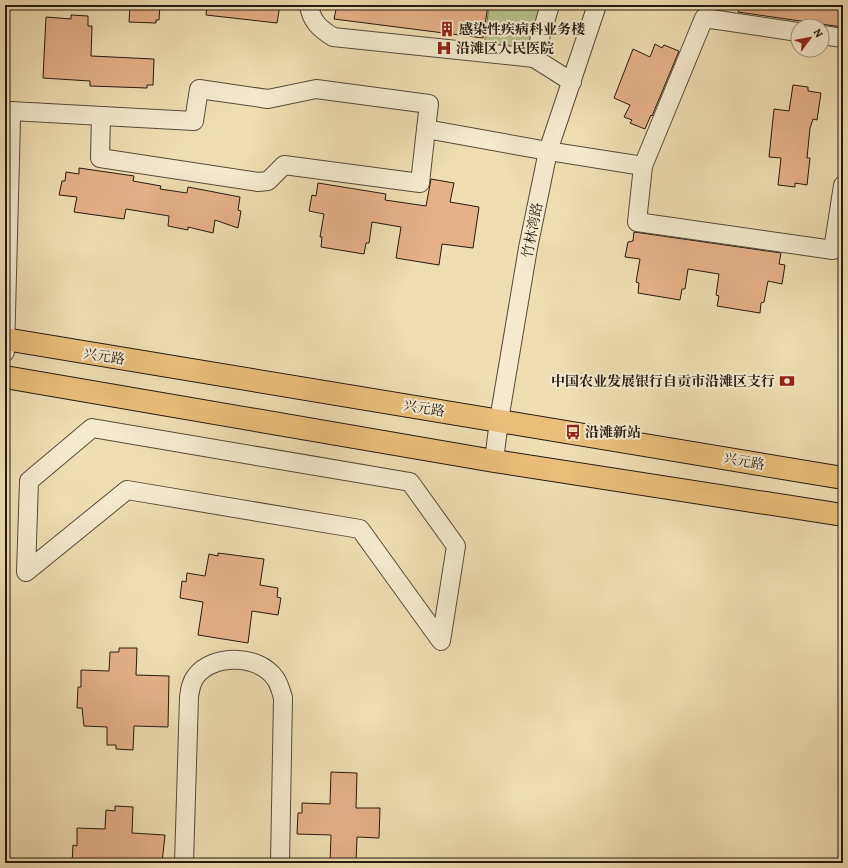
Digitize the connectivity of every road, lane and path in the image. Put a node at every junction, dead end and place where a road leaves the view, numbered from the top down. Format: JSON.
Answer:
{"nodes":[{"id":1,"x":309,"y":5,"type":"edge"},
{"id":2,"x":550,"y":5,"type":"edge"},
{"id":3,"x":597,"y":5,"type":"edge"},
{"id":4,"x":790,"y":31,"type":"edge"},
{"id":5,"x":830,"y":36,"type":"edge"},
{"id":6,"x":843,"y":38,"type":"edge"},
{"id":7,"x":534,"y":58,"type":"junction"},
{"id":8,"x":572,"y":82,"type":"junction"},
{"id":9,"x":101,"y":116,"type":"junction"},
{"id":10,"x":426,"y":129,"type":"junction"},
{"id":11,"x":548,"y":152,"type":"junction"},
{"id":12,"x":643,"y":166,"type":"junction"},
{"id":13,"x":843,"y":185,"type":"edge"},
{"id":14,"x":5,"y":344,"type":"edge"},
{"id":15,"x":5,"y":377,"type":"edge"},
{"id":16,"x":499,"y":420,"type":"junction"},
{"id":17,"x":494,"y":461,"type":"junction"},
{"id":18,"x":843,"y":478,"type":"edge"},
{"id":19,"x":843,"y":514,"type":"edge"},
{"id":20,"x":26,"y":572,"type":"joint"},
{"id":21,"x":184,"y":863,"type":"edge"},
{"id":22,"x":280,"y":863,"type":"edge"}],
"edges":[{"from":1,"to":7,"type":"street"},
{"from":2,"to":7,"type":"street"},
{"from":3,"to":8,"type":"street","name":"竹林湾路"},
{"from":4,"to":12,"type":"street"},
{"from":5,"to":6,"type":"street"},
{"from":7,"to":8,"type":"street"},
{"from":8,"to":11,"type":"street","name":"竹林湾路"},
{"from":9,"to":10,"type":"street"},
{"from":9,"to":10,"type":"street"},
{"from":9,"to":14,"type":"street"},
{"from":10,"to":11,"type":"street"},
{"from":11,"to":12,"type":"street"},
{"from":11,"to":16,"type":"street","name":"竹林湾路"},
{"from":12,"to":13,"type":"street"},
{"from":14,"to":16,"type":"main road","name":"兴元路"},
{"from":15,"to":17,"type":"main road"},
{"from":16,"to":17,"type":"street","name":"竹林湾路"},
{"from":16,"to":18,"type":"main road","name":"兴元路"},
{"from":17,"to":19,"type":"main road"},
{"from":20,"to":20,"type":"street"},
{"from":21,"to":22,"type":"street"}]}
